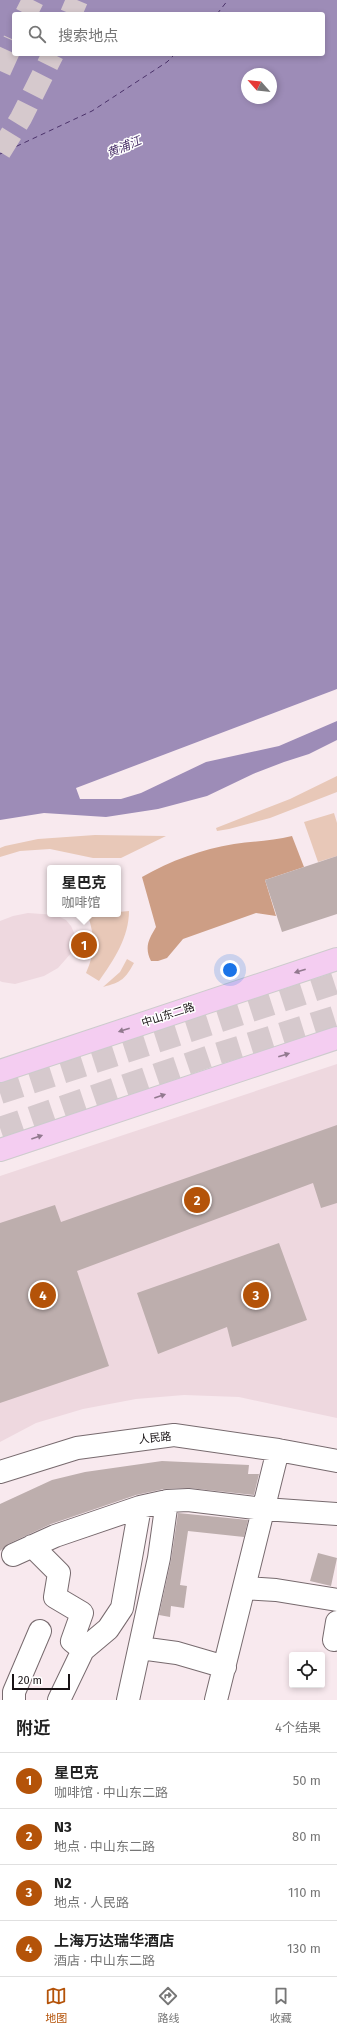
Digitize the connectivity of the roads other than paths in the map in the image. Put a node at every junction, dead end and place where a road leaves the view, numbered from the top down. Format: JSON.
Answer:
{"nodes":[{"id":1,"x":337,"y":959,"type":"edge"},
{"id":2,"x":337,"y":1038,"type":"edge"},
{"id":3,"x":0,"y":1071,"type":"edge"},
{"id":4,"x":0,"y":1150,"type":"edge"},
{"id":5,"x":278,"y":1450,"type":"junction"},
{"id":6,"x":337,"y":1461,"type":"edge"},
{"id":7,"x":0,"y":1472,"type":"edge"},
{"id":8,"x":167,"y":1501,"type":"junction"},
{"id":9,"x":140,"y":1507,"type":"junction"},
{"id":10,"x":264,"y":1509,"type":"junction"},
{"id":11,"x":337,"y":1514,"type":"edge"},
{"id":12,"x":32,"y":1546,"type":"junction"},
{"id":13,"x":13,"y":1555,"type":"dead end"},
{"id":14,"x":244,"y":1588,"type":"junction"},
{"id":15,"x":337,"y":1600,"type":"edge"},
{"id":16,"x":40,"y":1631,"type":"dead end"},
{"id":17,"x":140,"y":1648,"type":"junction"},
{"id":18,"x":83,"y":1650,"type":"junction"},
{"id":19,"x":225,"y":1667,"type":"junction"},
{"id":20,"x":14,"y":1700,"type":"edge"},
{"id":21,"x":59,"y":1700,"type":"edge"},
{"id":22,"x":128,"y":1700,"type":"edge"},
{"id":23,"x":216,"y":1700,"type":"edge"}],
"edges":[{"from":1,"to":3,"type":"main road","name":"中山东二路","one_way":true},
{"from":4,"to":2,"type":"main road","one_way":true},
{"from":5,"to":6,"type":"street","name":"人民路"},
{"from":5,"to":7,"type":"street","name":"人民路"},
{"from":5,"to":10,"type":"street"},
{"from":8,"to":9,"type":"street"},
{"from":8,"to":10,"type":"street"},
{"from":8,"to":17,"type":"street"},
{"from":9,"to":12,"type":"street"},
{"from":9,"to":18,"type":"street"},
{"from":10,"to":11,"type":"street"},
{"from":10,"to":14,"type":"street"},
{"from":12,"to":13,"type":"street"},
{"from":12,"to":18,"type":"street"},
{"from":14,"to":15,"type":"street"},
{"from":14,"to":19,"type":"street"},
{"from":16,"to":20,"type":"street"},
{"from":17,"to":19,"type":"street"},
{"from":17,"to":22,"type":"street"},
{"from":18,"to":21,"type":"street"},
{"from":19,"to":23,"type":"street"}]}
